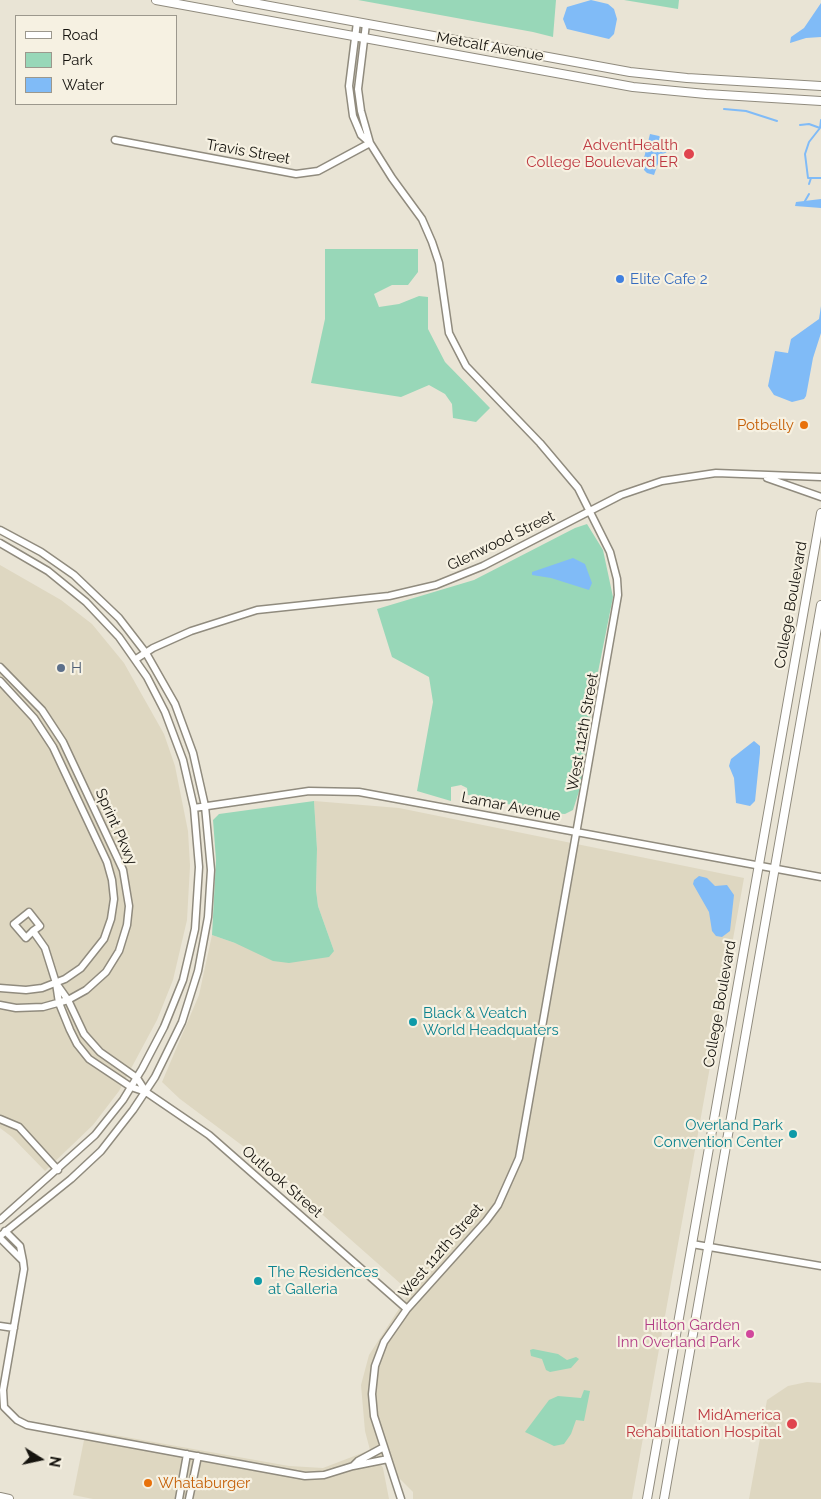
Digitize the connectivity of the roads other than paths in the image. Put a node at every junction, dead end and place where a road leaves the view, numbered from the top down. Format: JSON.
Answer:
{"nodes":[{"id":1,"x":156,"y":0,"type":"edge"},
{"id":2,"x":237,"y":0,"type":"edge"},
{"id":3,"x":357,"y":22,"type":"junction"},
{"id":4,"x":366,"y":24,"type":"junction"},
{"id":5,"x":359,"y":37,"type":"junction"},
{"id":6,"x":821,"y":86,"type":"edge"},
{"id":7,"x":821,"y":101,"type":"edge"},
{"id":8,"x":115,"y":140,"type":"dead end"},
{"id":9,"x":370,"y":142,"type":"junction"},
{"id":10,"x":761,"y":476,"type":"junction"},
{"id":11,"x":821,"y":476,"type":"edge"},
{"id":12,"x":821,"y":497,"type":"edge"},
{"id":13,"x":589,"y":510,"type":"junction"},
{"id":14,"x":821,"y":513,"type":"edge"},
{"id":15,"x":0,"y":530,"type":"edge"},
{"id":16,"x":0,"y":543,"type":"edge"},
{"id":17,"x":821,"y":605,"type":"edge"},
{"id":18,"x":146,"y":653,"type":"junction"},
{"id":19,"x":136,"y":659,"type":"junction"},
{"id":20,"x":0,"y":667,"type":"edge"},
{"id":21,"x":0,"y":681,"type":"edge"},
{"id":22,"x":205,"y":806,"type":"junction"},
{"id":23,"x":194,"y":808,"type":"junction"},
{"id":24,"x":578,"y":832,"type":"junction"},
{"id":25,"x":758,"y":866,"type":"junction"},
{"id":26,"x":776,"y":870,"type":"junction"},
{"id":27,"x":821,"y":877,"type":"edge"},
{"id":28,"x":33,"y":932,"type":"dead end"},
{"id":29,"x":56,"y":983,"type":"junction"},
{"id":30,"x":0,"y":988,"type":"edge"},
{"id":31,"x":68,"y":1000,"type":"junction"},
{"id":32,"x":59,"y":1004,"type":"junction"},
{"id":33,"x":0,"y":1005,"type":"edge"},
{"id":34,"x":137,"y":1078,"type":"junction"},
{"id":35,"x":131,"y":1087,"type":"junction"},
{"id":36,"x":146,"y":1092,"type":"junction"},
{"id":37,"x":0,"y":1119,"type":"edge"},
{"id":38,"x":58,"y":1170,"type":"junction"},
{"id":39,"x":0,"y":1220,"type":"edge"},
{"id":40,"x":2,"y":1235,"type":"edge"},
{"id":41,"x":692,"y":1244,"type":"junction"},
{"id":42,"x":709,"y":1247,"type":"junction"},
{"id":43,"x":821,"y":1266,"type":"edge"},
{"id":44,"x":407,"y":1309,"type":"junction"},
{"id":45,"x":0,"y":1326,"type":"edge"},
{"id":46,"x":14,"y":1328,"type":"junction"},
{"id":47,"x":384,"y":1447,"type":"junction"},
{"id":48,"x":187,"y":1454,"type":"junction"},
{"id":49,"x":198,"y":1456,"type":"junction"},
{"id":50,"x":388,"y":1459,"type":"junction"},
{"id":51,"x":353,"y":1466,"type":"junction"},
{"id":52,"x":0,"y":1497,"type":"edge"},
{"id":53,"x":399,"y":1498,"type":"edge"},
{"id":54,"x":10,"y":1499,"type":"edge"},
{"id":55,"x":179,"y":1499,"type":"edge"},
{"id":56,"x":189,"y":1499,"type":"edge"},
{"id":57,"x":646,"y":1499,"type":"edge"},
{"id":58,"x":664,"y":1499,"type":"edge"}],
"edges":[{"from":1,"to":5,"type":"main road","name":"Metcalf Avenue"},
{"from":2,"to":3,"type":"main road","name":"Metcalf Avenue"},
{"from":3,"to":4,"type":"main road","name":"Metcalf Avenue"},
{"from":3,"to":5,"type":"street","name":"West 112th Street"},
{"from":4,"to":5,"type":"street","name":"West 112th Street"},
{"from":4,"to":6,"type":"main road","name":"Metcalf Avenue"},
{"from":5,"to":7,"type":"main road","name":"Metcalf Avenue"},
{"from":5,"to":9,"type":"street","name":"West 112th Street"},
{"from":8,"to":9,"type":"street","name":"Travis Street"},
{"from":9,"to":13,"type":"street","name":"West 112th Street"},
{"from":10,"to":11,"type":"street","name":"Glenwood Street"},
{"from":10,"to":12,"type":"street","name":"Glenwood Street"},
{"from":10,"to":13,"type":"street","name":"Glenwood Street"},
{"from":13,"to":18,"type":"street","name":"Glenwood Street"},
{"from":13,"to":24,"type":"street","name":"West 112th Street"},
{"from":14,"to":25,"type":"main road","name":"College Boulevard"},
{"from":15,"to":18,"type":"street"},
{"from":16,"to":19,"type":"street"},
{"from":17,"to":26,"type":"main road","name":"College Boulevard"},
{"from":18,"to":19,"type":"street","name":"Glenwood Street"},
{"from":18,"to":22,"type":"street"},
{"from":19,"to":23,"type":"street"},
{"from":20,"to":31,"type":"street","name":"Sprint Pkwy"},
{"from":21,"to":29,"type":"street","name":"Sprint Pkwy"},
{"from":22,"to":23,"type":"street","name":"Lamar Avenue"},
{"from":22,"to":24,"type":"street","name":"Lamar Avenue"},
{"from":22,"to":36,"type":"street"},
{"from":23,"to":34,"type":"street"},
{"from":24,"to":25,"type":"street","name":"Lamar Avenue"},
{"from":24,"to":44,"type":"street","name":"West 112th Street"},
{"from":25,"to":26,"type":"street","name":"Lamar Avenue"},
{"from":25,"to":41,"type":"main road","name":"College Boulevard"},
{"from":26,"to":27,"type":"street","name":"Lamar Avenue"},
{"from":26,"to":42,"type":"main road","name":"College Boulevard"},
{"from":28,"to":29,"type":"street"},
{"from":29,"to":30,"type":"street","name":"Sprint Pkwy"},
{"from":29,"to":31,"type":"street"},
{"from":29,"to":32,"type":"street"},
{"from":31,"to":32,"type":"street","name":"Sprint Pkwy"},
{"from":31,"to":34,"type":"street"},
{"from":32,"to":33,"type":"street","name":"Sprint Pkwy"},
{"from":32,"to":35,"type":"street"},
{"from":34,"to":35,"type":"street"},
{"from":34,"to":36,"type":"street"},
{"from":35,"to":36,"type":"street","name":"Outlook Street"},
{"from":35,"to":38,"type":"street"},
{"from":36,"to":40,"type":"street"},
{"from":36,"to":44,"type":"street","name":"Outlook Street"},
{"from":37,"to":38,"type":"street"},
{"from":38,"to":39,"type":"street"},
{"from":40,"to":46,"type":"street"},
{"from":41,"to":42,"type":"street"},
{"from":41,"to":57,"type":"main road","name":"College Boulevard"},
{"from":42,"to":43,"type":"street"},
{"from":42,"to":58,"type":"main road","name":"College Boulevard"},
{"from":44,"to":47,"type":"street","name":"West 112th Street"},
{"from":45,"to":46,"type":"street"},
{"from":46,"to":48,"type":"street"},
{"from":47,"to":50,"type":"street","name":"West 112th Street"},
{"from":47,"to":51,"type":"street"},
{"from":48,"to":49,"type":"street"},
{"from":48,"to":55,"type":"street"},
{"from":49,"to":51,"type":"street"},
{"from":49,"to":56,"type":"street"},
{"from":50,"to":51,"type":"street"},
{"from":50,"to":53,"type":"street","name":"West 112th Street"},
{"from":52,"to":54,"type":"main road"}]}
